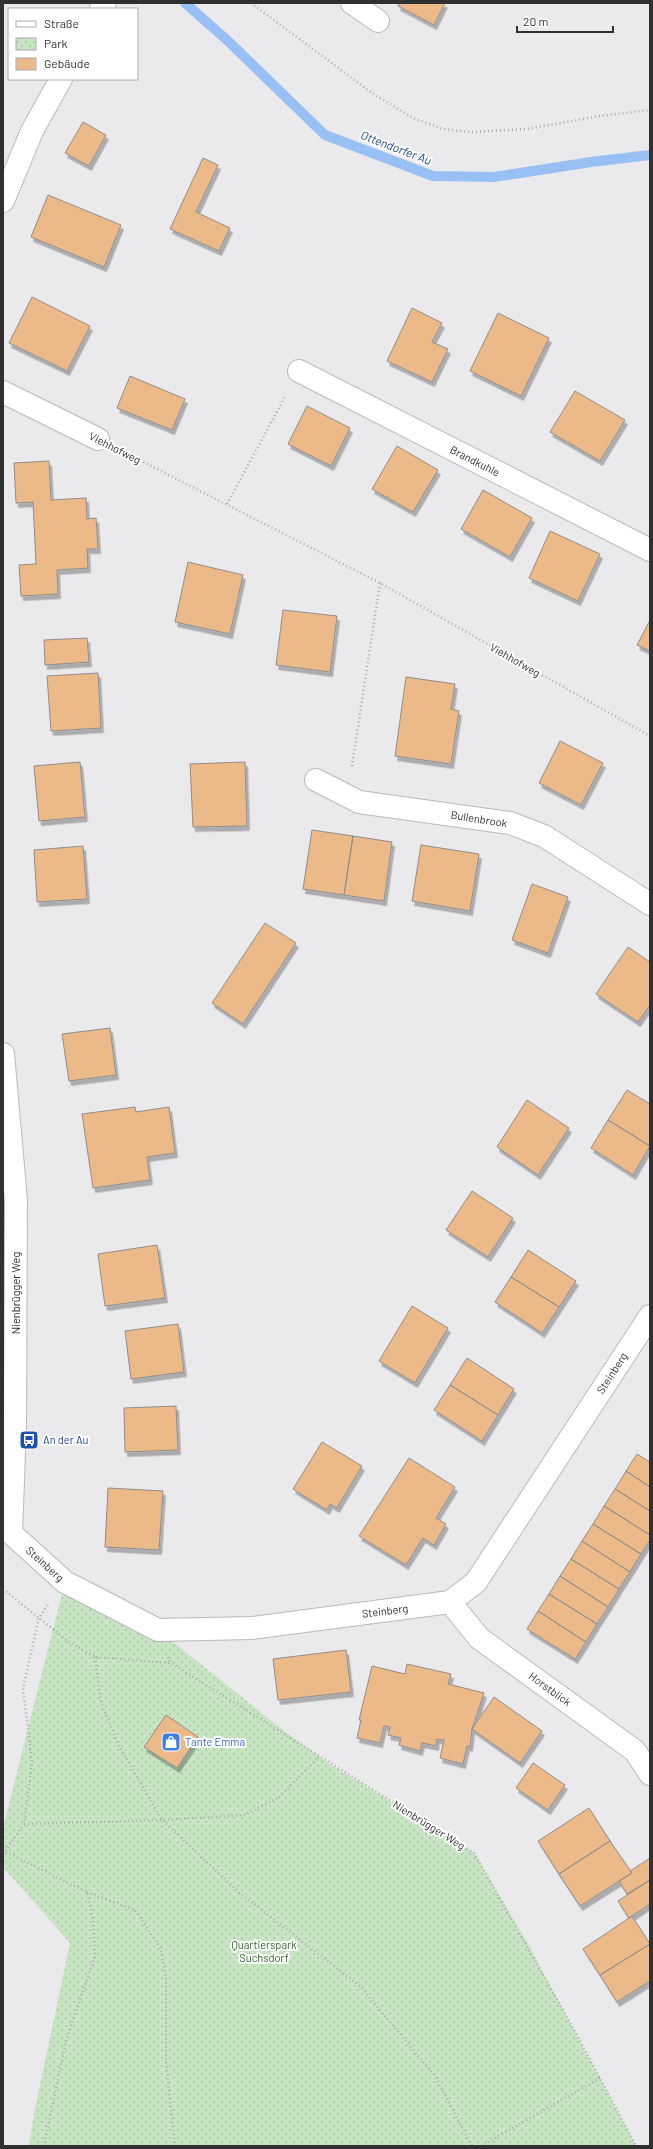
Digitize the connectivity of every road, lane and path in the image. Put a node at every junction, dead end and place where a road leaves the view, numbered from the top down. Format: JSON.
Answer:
{"nodes":[{"id":1,"x":251,"y":3,"type":"edge"},
{"id":2,"x":352,"y":3,"type":"edge"},
{"id":3,"x":378,"y":21,"type":"dead end"},
{"id":4,"x":60,"y":80,"type":"edge"},
{"id":5,"x":650,"y":110,"type":"edge"},
{"id":6,"x":3,"y":201,"type":"edge"},
{"id":7,"x":299,"y":371,"type":"joint"},
{"id":8,"x":3,"y":392,"type":"edge"},
{"id":9,"x":98,"y":439,"type":"joint"},
{"id":10,"x":227,"y":504,"type":"junction"},
{"id":11,"x":650,"y":550,"type":"edge"},
{"id":12,"x":380,"y":583,"type":"junction"},
{"id":13,"x":650,"y":736,"type":"edge"},
{"id":14,"x":316,"y":780,"type":"dead end"},
{"id":15,"x":359,"y":802,"type":"junction"},
{"id":16,"x":650,"y":904,"type":"edge"},
{"id":17,"x":3,"y":1054,"type":"edge"},
{"id":18,"x":650,"y":1316,"type":"edge"},
{"id":19,"x":7,"y":1530,"type":"edge"},
{"id":20,"x":65,"y":1582,"type":"junction"},
{"id":21,"x":3,"y":1589,"type":"edge"},
{"id":22,"x":450,"y":1602,"type":"junction"},
{"id":23,"x":39,"y":1618,"type":"junction"},
{"id":24,"x":158,"y":1630,"type":"junction"},
{"id":25,"x":95,"y":1657,"type":"junction"},
{"id":26,"x":171,"y":1663,"type":"junction"},
{"id":27,"x":643,"y":1747,"type":"edge"},
{"id":28,"x":319,"y":1757,"type":"junction"},
{"id":29,"x":650,"y":1774,"type":"edge"},
{"id":30,"x":162,"y":1820,"type":"junction"},
{"id":31,"x":24,"y":1824,"type":"junction"},
{"id":32,"x":4,"y":1853,"type":"edge"},
{"id":33,"x":87,"y":1892,"type":"junction"},
{"id":34,"x":600,"y":2078,"type":"junction"},
{"id":35,"x":44,"y":2146,"type":"edge"},
{"id":36,"x":175,"y":2146,"type":"edge"},
{"id":37,"x":472,"y":2146,"type":"edge"},
{"id":38,"x":481,"y":2146,"type":"edge"},
{"id":39,"x":636,"y":2146,"type":"edge"}],
"edges":[{"from":1,"to":5,"type":"path"},
{"from":2,"to":3,"type":"street"},
{"from":4,"to":6,"type":"street"},
{"from":7,"to":10,"type":"path"},
{"from":7,"to":11,"type":"street","name":"Brandkuhle"},
{"from":8,"to":9,"type":"street","name":"Viehhofweg"},
{"from":9,"to":10,"type":"path","name":"Viehhofweg"},
{"from":10,"to":12,"type":"path","name":"Viehhofweg"},
{"from":12,"to":13,"type":"path","name":"Viehhofweg"},
{"from":12,"to":15,"type":"path"},
{"from":14,"to":15,"type":"street","name":"Bullenbrook"},
{"from":15,"to":16,"type":"street","name":"Bullenbrook"},
{"from":17,"to":19,"type":"street","name":"Nienbrügger Weg"},
{"from":18,"to":22,"type":"street","name":"Steinberg"},
{"from":19,"to":20,"type":"street","name":"Steinberg"},
{"from":20,"to":23,"type":"path"},
{"from":20,"to":24,"type":"street","name":"Steinberg"},
{"from":21,"to":23,"type":"path"},
{"from":22,"to":24,"type":"street","name":"Steinberg"},
{"from":22,"to":27,"type":"street","name":"Horstblick"},
{"from":23,"to":25,"type":"path"},
{"from":23,"to":31,"type":"path"},
{"from":24,"to":26,"type":"path"},
{"from":25,"to":26,"type":"path"},
{"from":25,"to":30,"type":"path"},
{"from":26,"to":28,"type":"path","name":"Nienbrügger Weg"},
{"from":27,"to":29,"type":"street","name":"Horstblick"},
{"from":28,"to":30,"type":"path"},
{"from":28,"to":34,"type":"path","name":"Nienbrügger Weg"},
{"from":30,"to":31,"type":"path"},
{"from":30,"to":37,"type":"path"},
{"from":31,"to":32,"type":"path"},
{"from":32,"to":33,"type":"path"},
{"from":33,"to":35,"type":"path"},
{"from":33,"to":36,"type":"path"},
{"from":34,"to":38,"type":"path"},
{"from":34,"to":39,"type":"path","name":"Nienbrügger Weg"}]}
